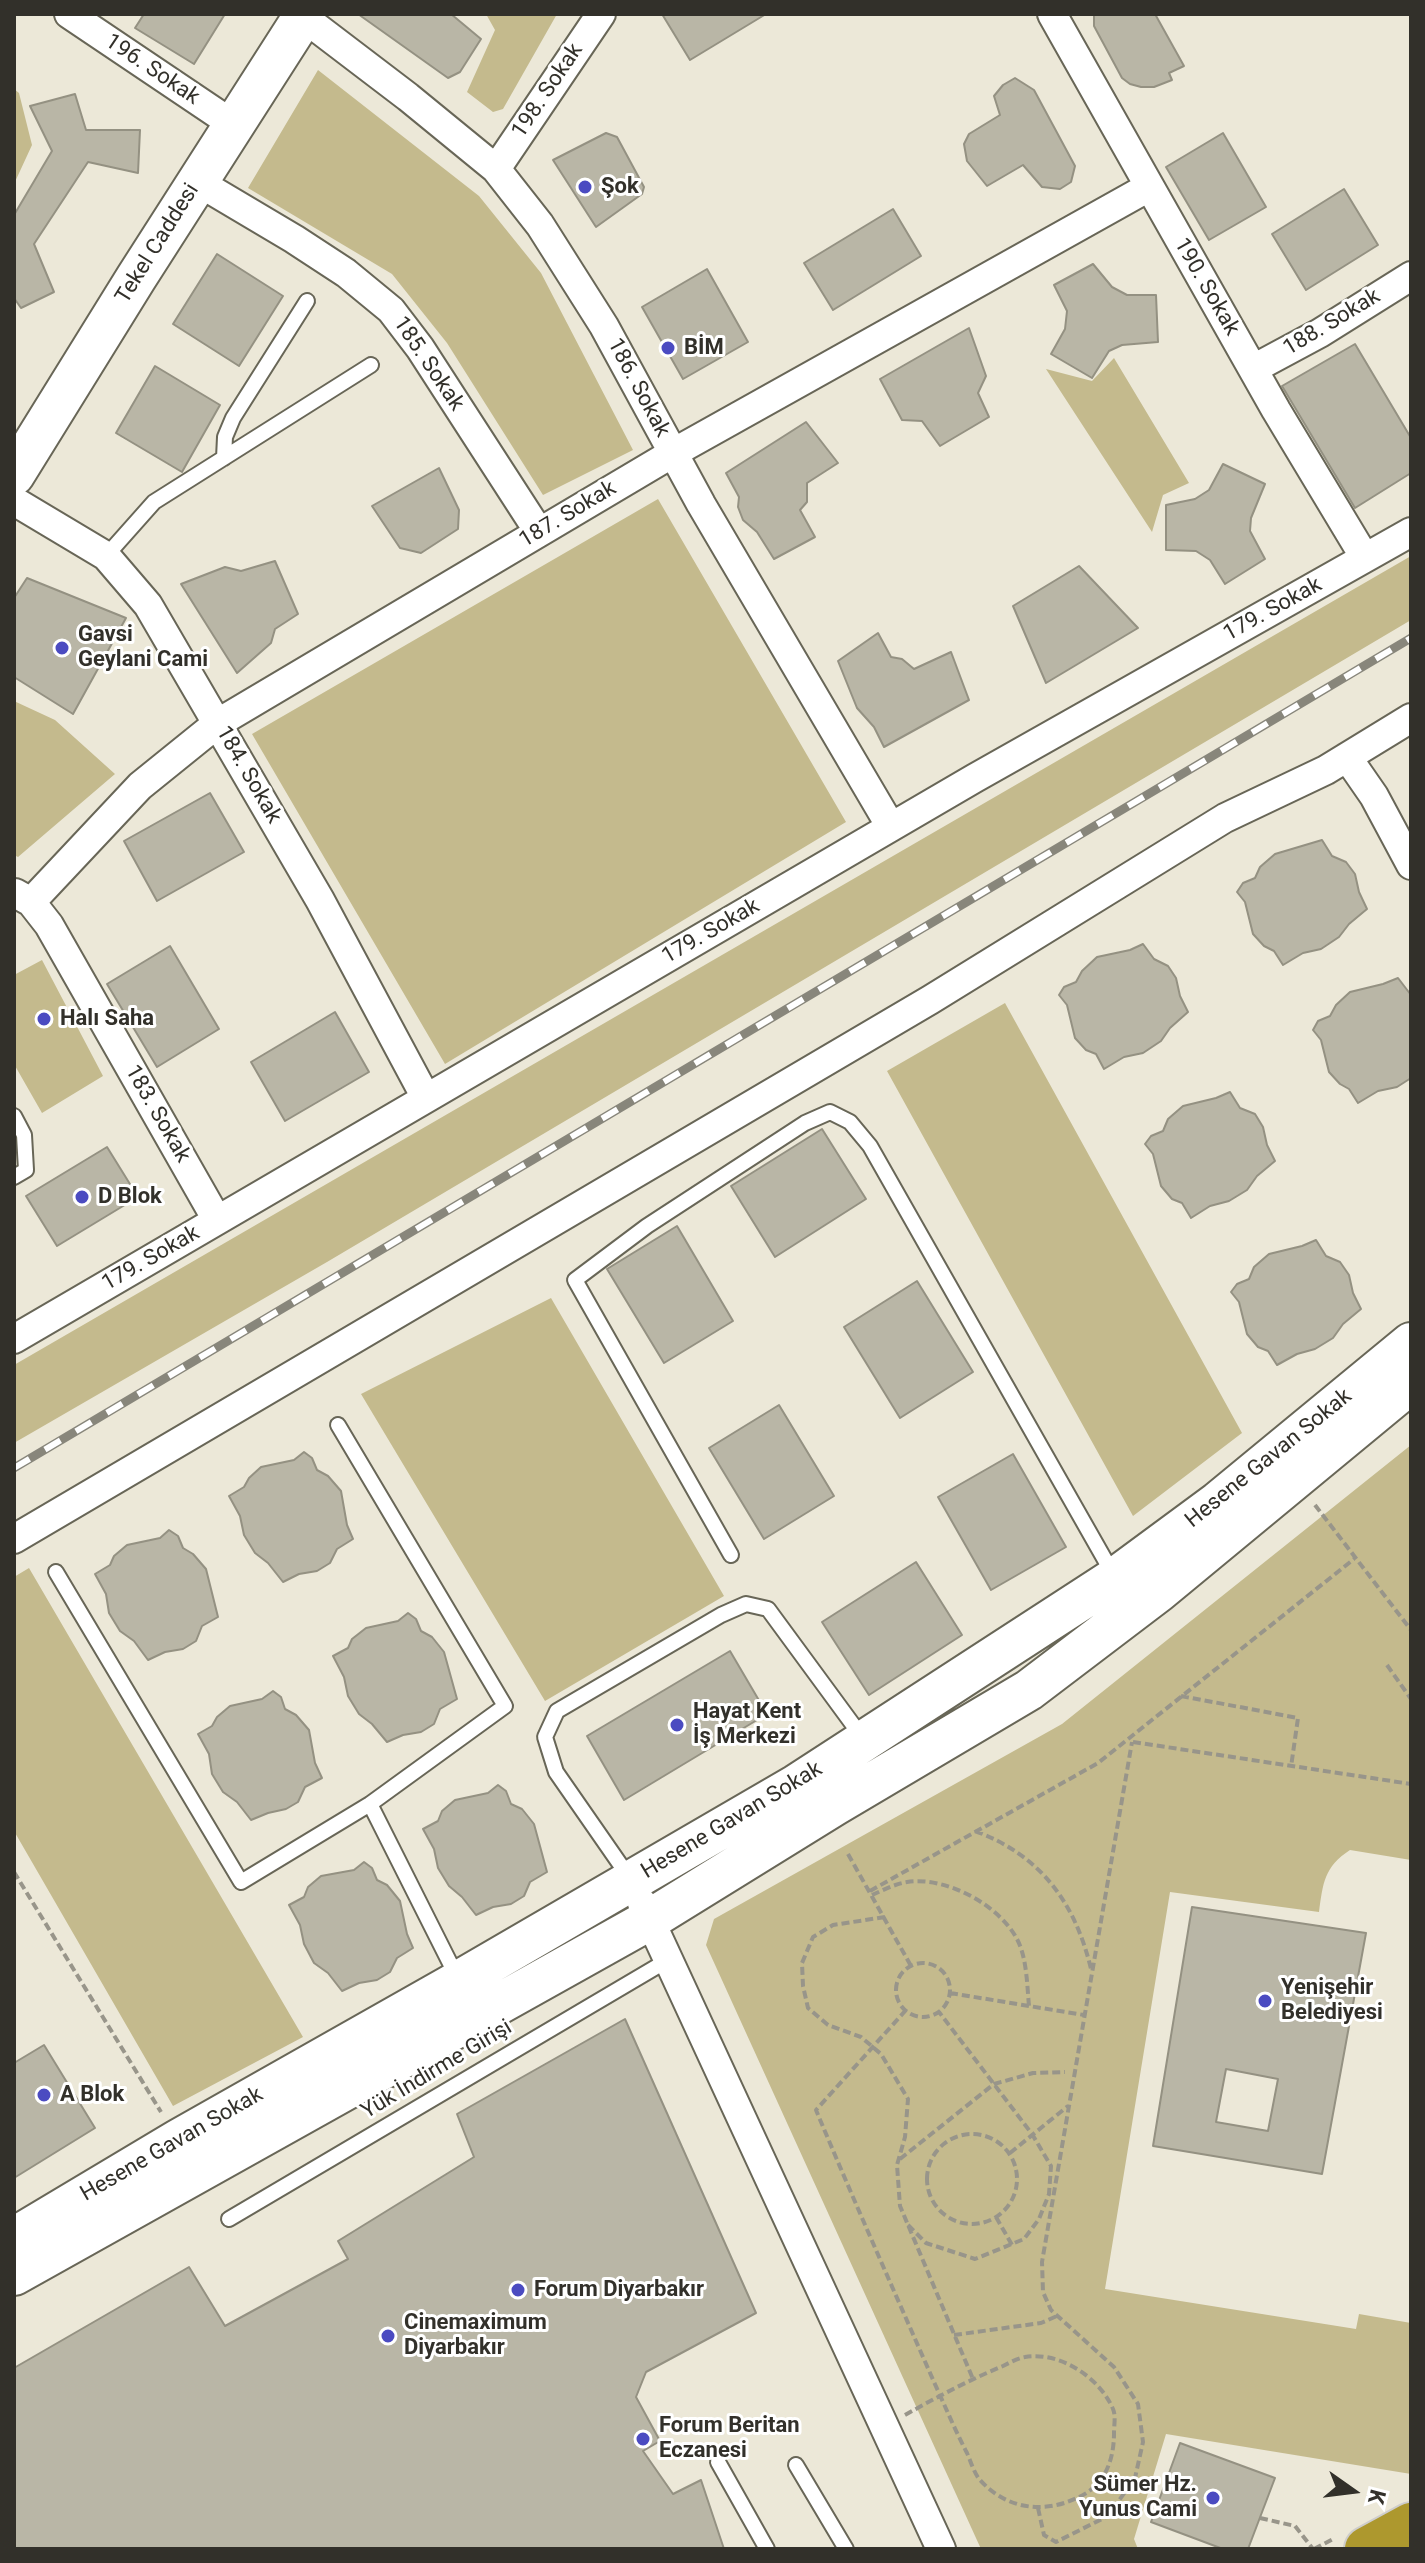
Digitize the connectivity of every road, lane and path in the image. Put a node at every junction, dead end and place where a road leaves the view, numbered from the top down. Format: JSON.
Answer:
{"nodes":[{"id":1,"x":69,"y":14,"type":"edge"},
{"id":2,"x":601,"y":14,"type":"edge"},
{"id":3,"x":1052,"y":14,"type":"edge"},
{"id":4,"x":304,"y":16,"type":"edge"},
{"id":5,"x":234,"y":125,"type":"junction"},
{"id":6,"x":496,"y":169,"type":"junction"},
{"id":7,"x":198,"y":182,"type":"junction"},
{"id":8,"x":1149,"y":187,"type":"junction"},
{"id":9,"x":1411,"y":276,"type":"edge"},
{"id":10,"x":307,"y":301,"type":"dead end"},
{"id":11,"x":371,"y":365,"type":"dead end"},
{"id":12,"x":1253,"y":369,"type":"junction"},
{"id":13,"x":673,"y":453,"type":"junction"},
{"id":14,"x":224,"y":458,"type":"junction"},
{"id":15,"x":14,"y":475,"type":"edge"},
{"id":16,"x":14,"y":501,"type":"edge"},
{"id":17,"x":539,"y":532,"type":"junction"},
{"id":18,"x":1411,"y":532,"type":"edge"},
{"id":19,"x":106,"y":556,"type":"junction"},
{"id":20,"x":1365,"y":558,"type":"junction"},
{"id":21,"x":1411,"y":718,"type":"edge"},
{"id":22,"x":218,"y":723,"type":"junction"},
{"id":23,"x":1347,"y":757,"type":"junction"},
{"id":24,"x":891,"y":827,"type":"junction"},
{"id":25,"x":1411,"y":865,"type":"edge"},
{"id":26,"x":22,"y":898,"type":"edge"},
{"id":27,"x":426,"y":1098,"type":"junction"},
{"id":28,"x":14,"y":1116,"type":"edge"},
{"id":29,"x":14,"y":1177,"type":"edge"},
{"id":30,"x":217,"y":1220,"type":"junction"},
{"id":31,"x":14,"y":1339,"type":"edge"},
{"id":32,"x":1411,"y":1343,"type":"edge"},
{"id":33,"x":1411,"y":1383,"type":"edge"},
{"id":34,"x":338,"y":1425,"type":"dead end"},
{"id":35,"x":1315,"y":1505,"type":"dead end"},
{"id":36,"x":14,"y":1539,"type":"edge"},
{"id":37,"x":731,"y":1555,"type":"dead end"},
{"id":38,"x":1354,"y":1559,"type":"junction"},
{"id":39,"x":56,"y":1572,"type":"dead end"},
{"id":40,"x":1115,"y":1578,"type":"junction"},
{"id":41,"x":1411,"y":1630,"type":"edge"},
{"id":42,"x":1387,"y":1665,"type":"dead end"},
{"id":43,"x":1181,"y":1696,"type":"junction"},
{"id":44,"x":1411,"y":1699,"type":"edge"},
{"id":45,"x":1126,"y":1740,"type":"junction"},
{"id":46,"x":864,"y":1741,"type":"junction"},
{"id":47,"x":1132,"y":1742,"type":"junction"},
{"id":48,"x":1291,"y":1767,"type":"junction"},
{"id":49,"x":1411,"y":1784,"type":"edge"},
{"id":50,"x":370,"y":1804,"type":"junction"},
{"id":51,"x":975,"y":1831,"type":"junction"},
{"id":52,"x":848,"y":1854,"type":"dead end"},
{"id":53,"x":14,"y":1872,"type":"edge"},
{"id":54,"x":631,"y":1881,"type":"junction"},
{"id":55,"x":871,"y":1893,"type":"junction"},
{"id":56,"x":885,"y":1917,"type":"junction"},
{"id":57,"x":649,"y":1920,"type":"junction"},
{"id":58,"x":668,"y":1960,"type":"junction"},
{"id":59,"x":911,"y":1966,"type":"junction"},
{"id":60,"x":1092,"y":1973,"type":"junction"},
{"id":61,"x":459,"y":1981,"type":"junction"},
{"id":62,"x":950,"y":1993,"type":"junction"},
{"id":63,"x":1029,"y":2006,"type":"junction"},
{"id":64,"x":906,"y":2010,"type":"junction"},
{"id":65,"x":939,"y":2012,"type":"junction"},
{"id":66,"x":1084,"y":2015,"type":"junction"},
{"id":67,"x":874,"y":2048,"type":"junction"},
{"id":68,"x":1065,"y":2072,"type":"dead end"},
{"id":69,"x":994,"y":2084,"type":"junction"},
{"id":70,"x":1070,"y":2104,"type":"junction"},
{"id":71,"x":1032,"y":2134,"type":"junction"},
{"id":72,"x":178,"y":2140,"type":"junction"},
{"id":73,"x":1009,"y":2153,"type":"junction"},
{"id":74,"x":899,"y":2160,"type":"junction"},
{"id":75,"x":996,"y":2217,"type":"junction"},
{"id":76,"x":229,"y":2219,"type":"dead end"},
{"id":77,"x":907,"y":2225,"type":"junction"},
{"id":78,"x":17,"y":2230,"type":"edge"},
{"id":79,"x":1012,"y":2245,"type":"junction"},
{"id":80,"x":14,"y":2275,"type":"edge"},
{"id":81,"x":1057,"y":2316,"type":"junction"},
{"id":82,"x":954,"y":2335,"type":"junction"},
{"id":83,"x":973,"y":2379,"type":"junction"},
{"id":84,"x":940,"y":2395,"type":"junction"},
{"id":85,"x":884,"y":2427,"type":"junction"},
{"id":86,"x":718,"y":2462,"type":"dead end"},
{"id":87,"x":796,"y":2465,"type":"dead end"},
{"id":88,"x":1038,"y":2507,"type":"junction"},
{"id":89,"x":1260,"y":2518,"type":"dead end"},
{"id":90,"x":1411,"y":2525,"type":"edge"},
{"id":91,"x":767,"y":2549,"type":"edge"},
{"id":92,"x":846,"y":2549,"type":"edge"},
{"id":93,"x":941,"y":2549,"type":"edge"},
{"id":94,"x":1313,"y":2549,"type":"edge"},
{"id":95,"x":1367,"y":2549,"type":"edge"}],
"edges":[{"from":1,"to":5,"type":"street","name":"196. Sokak"},
{"from":2,"to":6,"type":"street","name":"198. Sokak"},
{"from":3,"to":8,"type":"street","name":"190. Sokak"},
{"from":4,"to":5,"type":"street","name":"Tekel Caddesi"},
{"from":4,"to":6,"type":"street","name":"186. Sokak"},
{"from":5,"to":7,"type":"street","name":"Tekel Caddesi"},
{"from":6,"to":13,"type":"street","name":"186. Sokak"},
{"from":7,"to":15,"type":"street","name":"Tekel Caddesi"},
{"from":7,"to":17,"type":"street","name":"185. Sokak"},
{"from":8,"to":12,"type":"street","name":"190. Sokak"},
{"from":8,"to":13,"type":"street","name":"187. Sokak"},
{"from":9,"to":12,"type":"street","name":"188. Sokak"},
{"from":10,"to":14,"type":"lane"},
{"from":11,"to":14,"type":"lane"},
{"from":12,"to":20,"type":"street","name":"190. Sokak"},
{"from":13,"to":17,"type":"street","name":"187. Sokak"},
{"from":13,"to":24,"type":"street","name":"186. Sokak"},
{"from":14,"to":19,"type":"lane"},
{"from":16,"to":19,"type":"street","name":"184. Sokak"},
{"from":17,"to":22,"type":"street","name":"187. Sokak"},
{"from":18,"to":20,"type":"street","name":"179. Sokak"},
{"from":19,"to":22,"type":"street","name":"184. Sokak"},
{"from":20,"to":24,"type":"street","name":"179. Sokak"},
{"from":21,"to":23,"type":"street"},
{"from":22,"to":26,"type":"street","name":"187. Sokak"},
{"from":22,"to":27,"type":"street","name":"184. Sokak"},
{"from":23,"to":25,"type":"street"},
{"from":23,"to":36,"type":"street"},
{"from":24,"to":27,"type":"street","name":"179. Sokak"},
{"from":26,"to":30,"type":"street","name":"183. Sokak"},
{"from":27,"to":30,"type":"street","name":"179. Sokak"},
{"from":28,"to":29,"type":"lane"},
{"from":30,"to":31,"type":"street","name":"179. Sokak"},
{"from":32,"to":40,"type":"street","name":"Hesene Gavan Sokak"},
{"from":33,"to":57,"type":"street"},
{"from":34,"to":50,"type":"lane"},
{"from":35,"to":38,"type":"path"},
{"from":37,"to":40,"type":"lane"},
{"from":38,"to":41,"type":"path"},
{"from":38,"to":43,"type":"path"},
{"from":39,"to":50,"type":"lane"},
{"from":40,"to":46,"type":"street","name":"Hesene Gavan Sokak"},
{"from":42,"to":44,"type":"path"},
{"from":43,"to":45,"type":"path"},
{"from":43,"to":48,"type":"path"},
{"from":45,"to":47,"type":"path"},
{"from":45,"to":51,"type":"path"},
{"from":46,"to":54,"type":"street","name":"Hesene Gavan Sokak"},
{"from":46,"to":54,"type":"lane"},
{"from":47,"to":48,"type":"path"},
{"from":47,"to":60,"type":"path"},
{"from":48,"to":49,"type":"path"},
{"from":50,"to":61,"type":"lane"},
{"from":51,"to":55,"type":"path"},
{"from":51,"to":60,"type":"path"},
{"from":52,"to":55,"type":"path"},
{"from":53,"to":72,"type":"path"},
{"from":54,"to":57,"type":"street"},
{"from":54,"to":61,"type":"street","name":"Hesene Gavan Sokak"},
{"from":55,"to":56,"type":"path"},
{"from":55,"to":63,"type":"path"},
{"from":56,"to":59,"type":"path"},
{"from":56,"to":67,"type":"path"},
{"from":57,"to":58,"type":"street"},
{"from":57,"to":80,"type":"street"},
{"from":58,"to":76,"type":"lane","name":"Yük İndirme Girişi"},
{"from":58,"to":85,"type":"street"},
{"from":59,"to":62,"type":"path"},
{"from":59,"to":64,"type":"path"},
{"from":60,"to":66,"type":"path"},
{"from":61,"to":72,"type":"street","name":"Hesene Gavan Sokak"},
{"from":62,"to":63,"type":"path"},
{"from":62,"to":65,"type":"path"},
{"from":63,"to":66,"type":"path"},
{"from":64,"to":65,"type":"path"},
{"from":64,"to":67,"type":"path"},
{"from":65,"to":69,"type":"path"},
{"from":66,"to":70,"type":"path"},
{"from":67,"to":74,"type":"path"},
{"from":67,"to":84,"type":"path"},
{"from":68,"to":69,"type":"path"},
{"from":69,"to":71,"type":"path"},
{"from":69,"to":74,"type":"path"},
{"from":70,"to":71,"type":"path"},
{"from":70,"to":81,"type":"path"},
{"from":71,"to":73,"type":"path"},
{"from":71,"to":79,"type":"path"},
{"from":72,"to":78,"type":"street","name":"Hesene Gavan Sokak"},
{"from":73,"to":75,"type":"path"},
{"from":73,"to":75,"type":"path"},
{"from":74,"to":77,"type":"path"},
{"from":75,"to":79,"type":"path"},
{"from":77,"to":79,"type":"path"},
{"from":77,"to":82,"type":"path"},
{"from":81,"to":82,"type":"path"},
{"from":81,"to":88,"type":"path"},
{"from":82,"to":83,"type":"path"},
{"from":83,"to":84,"type":"path"},
{"from":83,"to":88,"type":"path"},
{"from":84,"to":85,"type":"path"},
{"from":84,"to":88,"type":"path"},
{"from":85,"to":93,"type":"street"},
{"from":86,"to":91,"type":"lane"},
{"from":87,"to":92,"type":"lane"},
{"from":89,"to":94,"type":"path"},
{"from":90,"to":95,"type":"highway"}]}
